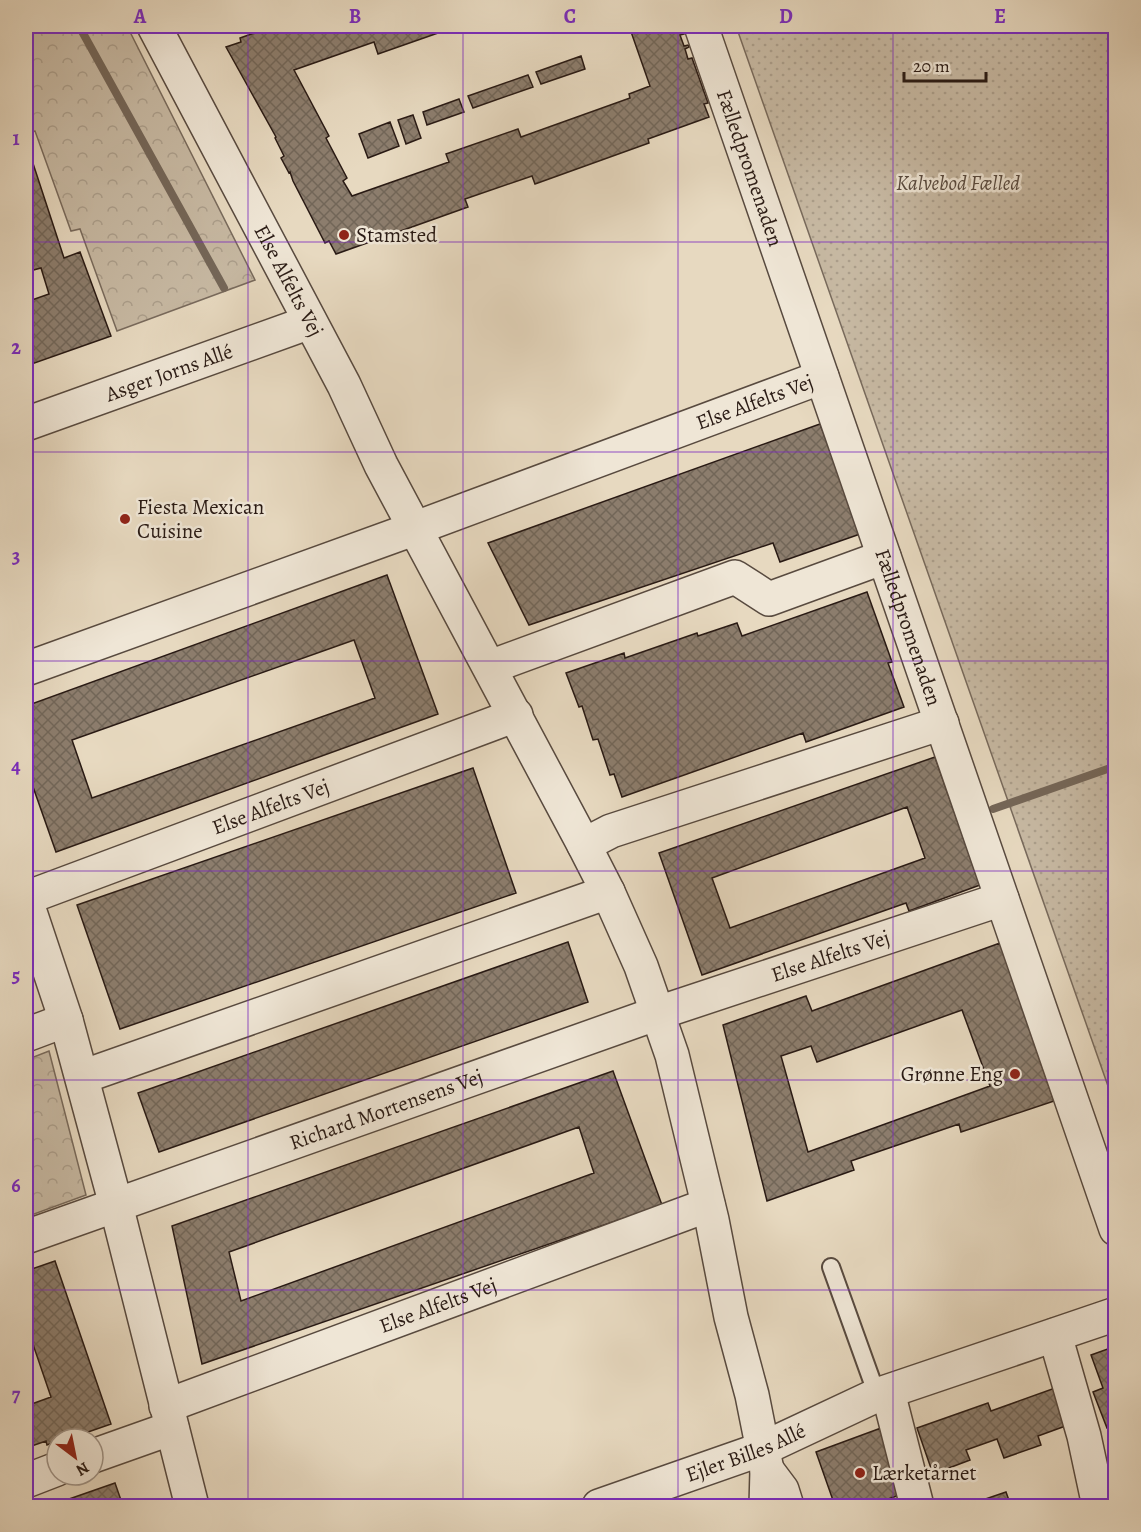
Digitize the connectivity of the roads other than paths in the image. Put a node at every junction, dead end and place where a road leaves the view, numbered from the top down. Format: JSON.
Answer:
{"nodes":[{"id":1,"x":701,"y":26,"type":"edge"},
{"id":2,"x":166,"y":28,"type":"edge"},
{"id":3,"x":310,"y":322,"type":"junction"},
{"id":4,"x":822,"y":377,"type":"junction"},
{"id":5,"x":26,"y":424,"type":"edge"},
{"id":6,"x":416,"y":528,"type":"junction"},
{"id":7,"x":884,"y":557,"type":"junction"},
{"id":8,"x":490,"y":667,"type":"junction"},
{"id":9,"x":26,"y":669,"type":"edge"},
{"id":10,"x":516,"y":715,"type":"junction"},
{"id":11,"x":942,"y":723,"type":"junction"},
{"id":12,"x":584,"y":845,"type":"junction"},
{"id":13,"x":608,"y":892,"type":"junction"},
{"id":14,"x":26,"y":899,"type":"edge"},
{"id":15,"x":1002,"y":899,"type":"junction"},
{"id":16,"x":658,"y":1013,"type":"junction"},
{"id":17,"x":66,"y":1020,"type":"junction"},
{"id":18,"x":26,"y":1035,"type":"edge"},
{"id":19,"x":81,"y":1077,"type":"junction"},
{"id":20,"x":116,"y":1205,"type":"junction"},
{"id":21,"x":708,"y":1205,"type":"junction"},
{"id":22,"x":1116,"y":1229,"type":"edge"},
{"id":23,"x":26,"y":1237,"type":"edge"},
{"id":24,"x":831,"y":1267,"type":"dead end"},
{"id":25,"x":1116,"y":1314,"type":"edge"},
{"id":26,"x":1055,"y":1335,"type":"junction"},
{"id":27,"x":882,"y":1393,"type":"junction"},
{"id":28,"x":169,"y":1417,"type":"junction"},
{"id":29,"x":105,"y":1450,"type":"edge"},
{"id":30,"x":764,"y":1459,"type":"junction"},
{"id":31,"x":45,"y":1473,"type":"edge"},
{"id":32,"x":26,"y":1480,"type":"edge"},
{"id":33,"x":192,"y":1506,"type":"edge"},
{"id":34,"x":599,"y":1506,"type":"edge"},
{"id":35,"x":766,"y":1506,"type":"edge"},
{"id":36,"x":787,"y":1506,"type":"edge"},
{"id":37,"x":917,"y":1506,"type":"edge"},
{"id":38,"x":1100,"y":1506,"type":"edge"}],
"edges":[{"from":1,"to":4,"type":"street","name":"Fælledpromenaden"},
{"from":2,"to":3,"type":"street","name":"Else Alfelts Vej"},
{"from":3,"to":5,"type":"street","name":"Asger Jorns Allé"},
{"from":3,"to":6,"type":"street","name":"Else Alfelts Vej"},
{"from":4,"to":6,"type":"street","name":"Else Alfelts Vej"},
{"from":4,"to":7,"type":"street","name":"Fælledpromenaden"},
{"from":6,"to":8,"type":"street","name":"Else Alfelts Vej"},
{"from":6,"to":9,"type":"street","name":"Else Alfelts Vej"},
{"from":7,"to":8,"type":"street"},
{"from":7,"to":11,"type":"street","name":"Fælledpromenaden"},
{"from":8,"to":10,"type":"street","name":"Else Alfelts Vej"},
{"from":10,"to":12,"type":"street","name":"Else Alfelts Vej"},
{"from":10,"to":14,"type":"street","name":"Else Alfelts Vej"},
{"from":11,"to":12,"type":"street"},
{"from":11,"to":15,"type":"street","name":"Fælledpromenaden"},
{"from":12,"to":13,"type":"street","name":"Else Alfelts Vej"},
{"from":13,"to":16,"type":"street","name":"Else Alfelts Vej"},
{"from":13,"to":19,"type":"street"},
{"from":14,"to":17,"type":"street"},
{"from":15,"to":16,"type":"street","name":"Else Alfelts Vej"},
{"from":15,"to":22,"type":"street","name":"Fælledpromenaden"},
{"from":16,"to":20,"type":"street","name":"Richard Mortensens Vej"},
{"from":16,"to":21,"type":"street","name":"Else Alfelts Vej"},
{"from":17,"to":18,"type":"street"},
{"from":17,"to":19,"type":"street"},
{"from":19,"to":20,"type":"street"},
{"from":20,"to":23,"type":"street","name":"Richard Mortensens Vej"},
{"from":20,"to":28,"type":"street"},
{"from":21,"to":28,"type":"street","name":"Else Alfelts Vej"},
{"from":21,"to":30,"type":"street","name":"Else Alfelts Vej"},
{"from":24,"to":27,"type":"lane"},
{"from":25,"to":26,"type":"street","name":"Ejler Billes Allé"},
{"from":26,"to":27,"type":"street","name":"Ejler Billes Allé"},
{"from":26,"to":38,"type":"street"},
{"from":27,"to":30,"type":"street","name":"Ejler Billes Allé"},
{"from":27,"to":37,"type":"street"},
{"from":28,"to":29,"type":"street","name":"Else Alfelts Vej"},
{"from":28,"to":33,"type":"street"},
{"from":30,"to":34,"type":"street","name":"Ejler Billes Allé"},
{"from":30,"to":35,"type":"street","name":"Else Alfelts Vej"},
{"from":30,"to":36,"type":"street","name":"Else Alfelts Vej"},
{"from":31,"to":32,"type":"street"}]}
